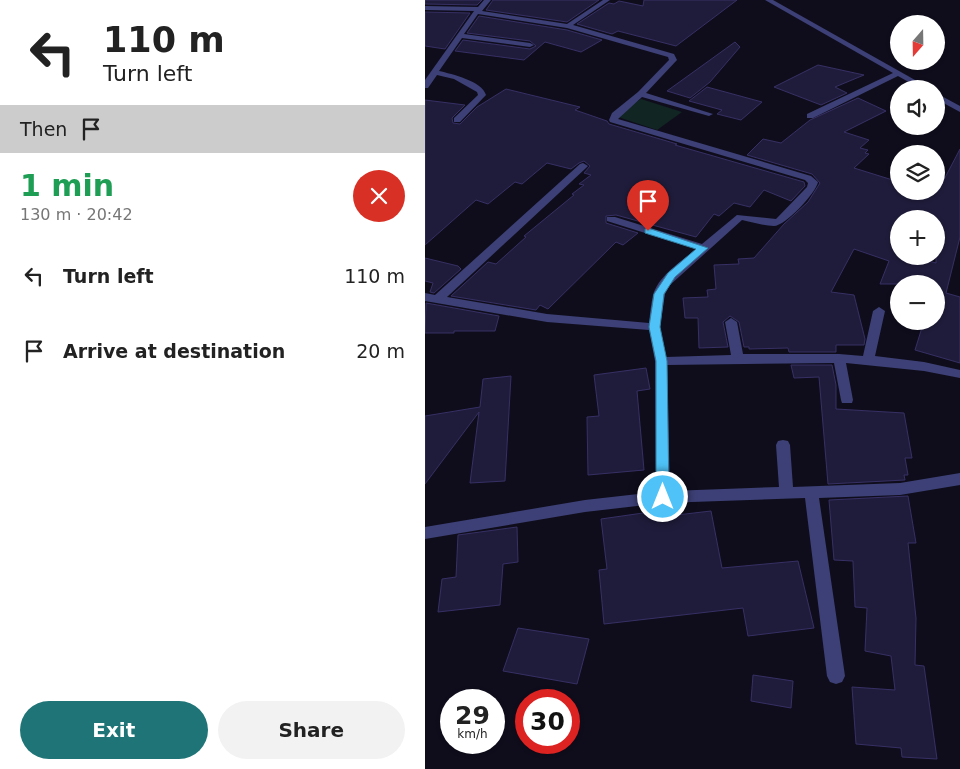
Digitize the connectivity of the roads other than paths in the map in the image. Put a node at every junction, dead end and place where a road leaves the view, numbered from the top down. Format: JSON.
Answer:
{"nodes":[{"id":1,"x":488,"y":0,"type":"edge"},
{"id":2,"x":607,"y":0,"type":"edge"},
{"id":3,"x":768,"y":0,"type":"edge"},
{"id":4,"x":425,"y":8,"type":"edge"},
{"id":5,"x":478,"y":11,"type":"junction"},
{"id":6,"x":568,"y":26,"type":"junction"},
{"id":7,"x":460,"y":36,"type":"junction"},
{"id":8,"x":530,"y":45,"type":"dead end"},
{"id":9,"x":435,"y":72,"type":"junction"},
{"id":10,"x":899,"y":73,"type":"junction"},
{"id":11,"x":911,"y":80,"type":"edge"},
{"id":12,"x":425,"y":86,"type":"edge"},
{"id":13,"x":641,"y":94,"type":"junction"},
{"id":14,"x":945,"y":101,"type":"edge"},
{"id":15,"x":960,"y":110,"type":"edge"},
{"id":16,"x":709,"y":114,"type":"dead end"},
{"id":17,"x":811,"y":116,"type":"dead end"},
{"id":18,"x":457,"y":120,"type":"dead end"},
{"id":19,"x":583,"y":166,"type":"dead end"},
{"id":20,"x":611,"y":219,"type":"dead end"},
{"id":21,"x":703,"y":248,"type":"junction"},
{"id":22,"x":425,"y":297,"type":"edge"},
{"id":23,"x":439,"y":298,"type":"junction"},
{"id":24,"x":879,"y":311,"type":"dead end"},
{"id":25,"x":731,"y":322,"type":"dead end"},
{"id":26,"x":654,"y":327,"type":"junction"},
{"id":27,"x":839,"y":358,"type":"junction"},
{"id":28,"x":738,"y":359,"type":"junction"},
{"id":29,"x":868,"y":360,"type":"junction"},
{"id":30,"x":661,"y":361,"type":"junction"},
{"id":31,"x":960,"y":374,"type":"edge"},
{"id":32,"x":847,"y":400,"type":"dead end"},
{"id":33,"x":783,"y":445,"type":"dead end"},
{"id":34,"x":960,"y":479,"type":"edge"},
{"id":35,"x":811,"y":491,"type":"junction"},
{"id":36,"x":786,"y":492,"type":"junction"},
{"id":37,"x":663,"y":497,"type":"junction"},
{"id":38,"x":425,"y":533,"type":"edge"},
{"id":39,"x":836,"y":676,"type":"dead end"}],
"edges":[{"from":1,"to":5,"type":"street"},
{"from":2,"to":6,"type":"street"},
{"from":3,"to":10,"type":"street"},
{"from":4,"to":5,"type":"street"},
{"from":5,"to":6,"type":"street"},
{"from":5,"to":7,"type":"street"},
{"from":6,"to":13,"type":"street"},
{"from":7,"to":8,"type":"street"},
{"from":7,"to":9,"type":"street"},
{"from":9,"to":12,"type":"street"},
{"from":9,"to":18,"type":"street"},
{"from":10,"to":11,"type":"street"},
{"from":10,"to":17,"type":"street"},
{"from":13,"to":16,"type":"street"},
{"from":13,"to":21,"type":"street"},
{"from":14,"to":15,"type":"street"},
{"from":19,"to":23,"type":"street"},
{"from":20,"to":21,"type":"street"},
{"from":21,"to":26,"type":"street"},
{"from":22,"to":23,"type":"street"},
{"from":23,"to":26,"type":"street"},
{"from":24,"to":29,"type":"street"},
{"from":25,"to":28,"type":"street"},
{"from":26,"to":30,"type":"street"},
{"from":27,"to":28,"type":"street"},
{"from":27,"to":29,"type":"street"},
{"from":27,"to":32,"type":"street"},
{"from":28,"to":30,"type":"street"},
{"from":29,"to":31,"type":"street"},
{"from":30,"to":37,"type":"street"},
{"from":33,"to":36,"type":"street"},
{"from":34,"to":35,"type":"street"},
{"from":35,"to":36,"type":"street"},
{"from":35,"to":39,"type":"street"},
{"from":36,"to":37,"type":"street"},
{"from":37,"to":38,"type":"street"}]}
